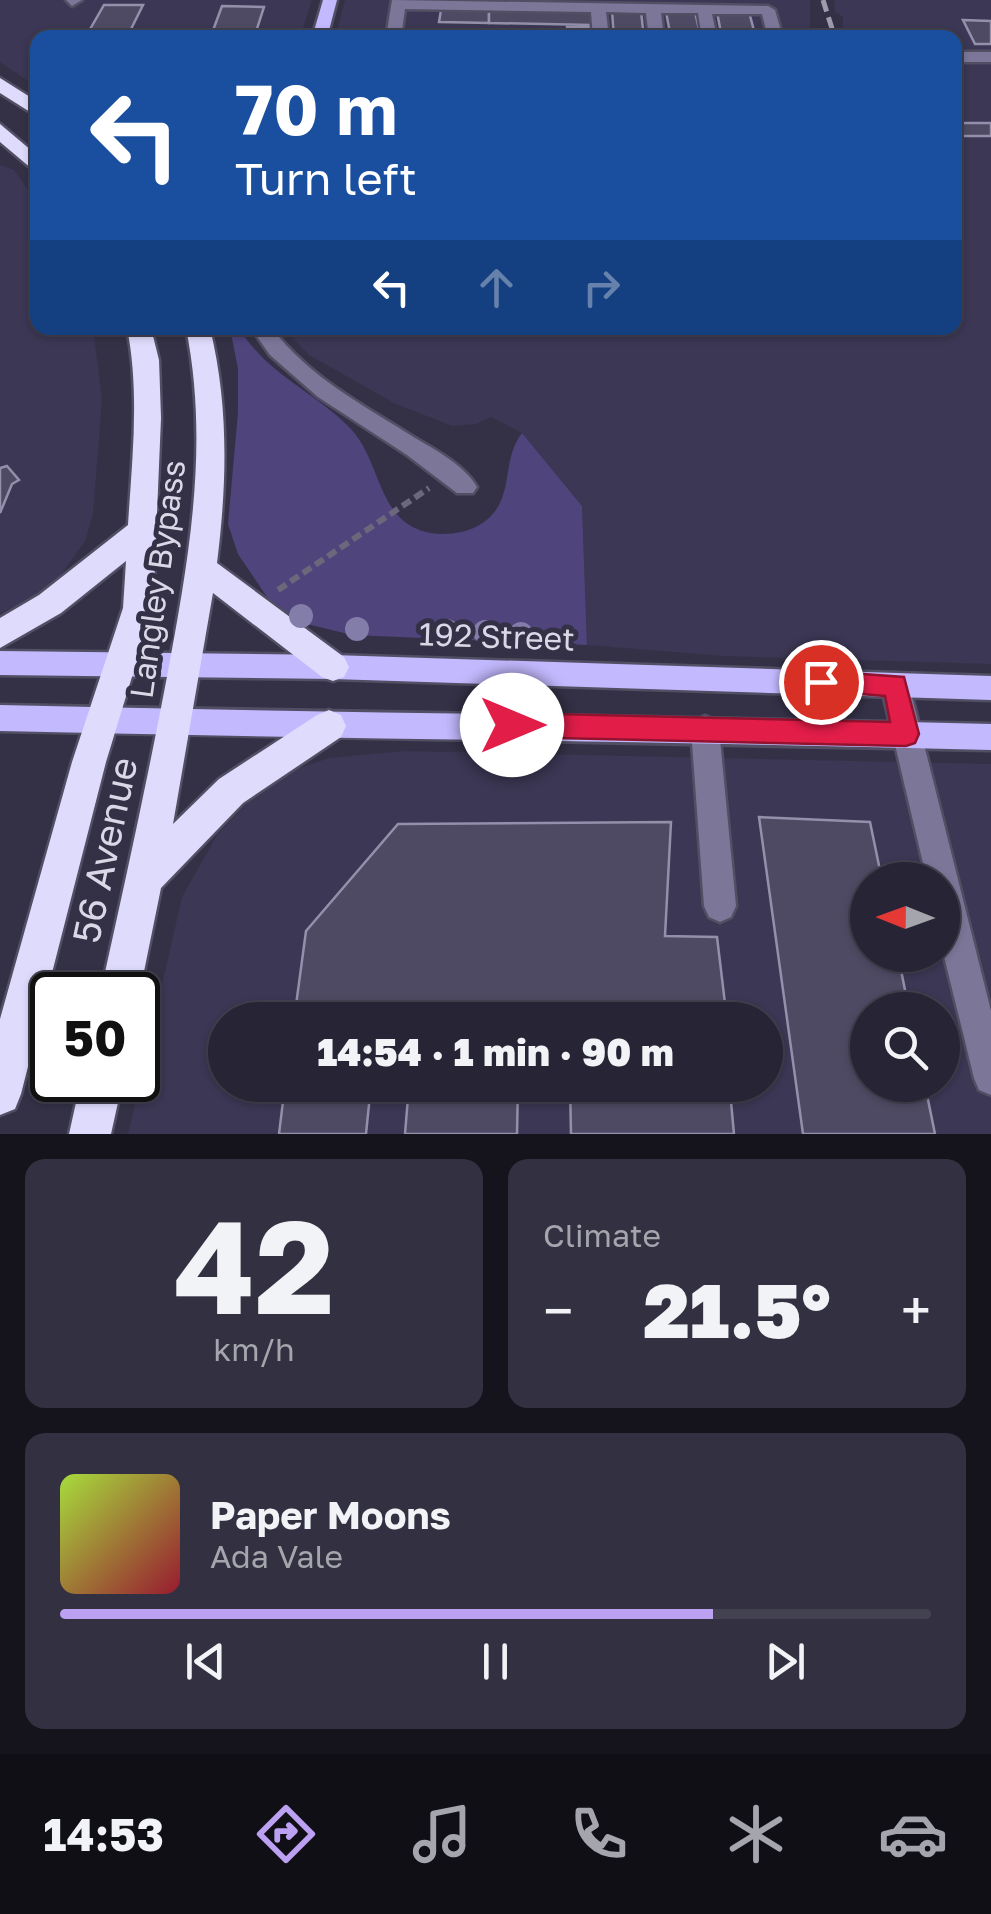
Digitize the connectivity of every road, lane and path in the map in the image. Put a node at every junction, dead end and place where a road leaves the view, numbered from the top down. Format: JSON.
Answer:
{"nodes":[{"id":1,"x":330,"y":0,"type":"edge"},
{"id":2,"x":399,"y":2,"type":"edge"},
{"id":3,"x":598,"y":7,"type":"junction"},
{"id":4,"x":653,"y":8,"type":"junction"},
{"id":5,"x":704,"y":8,"type":"junction"},
{"id":6,"x":321,"y":30,"type":"edge"},
{"id":7,"x":394,"y":30,"type":"edge"},
{"id":8,"x":600,"y":30,"type":"edge"},
{"id":9,"x":657,"y":30,"type":"edge"},
{"id":10,"x":708,"y":30,"type":"edge"},
{"id":11,"x":774,"y":30,"type":"edge"},
{"id":12,"x":962,"y":57,"type":"edge"},
{"id":13,"x":991,"y":57,"type":"edge"},
{"id":14,"x":0,"y":84,"type":"edge"},
{"id":15,"x":30,"y":105,"type":"edge"},
{"id":16,"x":0,"y":130,"type":"edge"},
{"id":17,"x":30,"y":160,"type":"edge"},
{"id":18,"x":141,"y":335,"type":"edge"},
{"id":19,"x":200,"y":335,"type":"edge"},
{"id":20,"x":266,"y":335,"type":"edge"},
{"id":21,"x":458,"y":480,"type":"joint"},
{"id":22,"x":144,"y":529,"type":"junction"},
{"id":23,"x":203,"y":569,"type":"junction"},
{"id":24,"x":268,"y":598,"type":"dead end"},
{"id":25,"x":0,"y":634,"type":"edge"},
{"id":26,"x":0,"y":662,"type":"edge"},
{"id":27,"x":122,"y":662,"type":"junction"},
{"id":28,"x":186,"y":664,"type":"junction"},
{"id":29,"x":333,"y":667,"type":"junction"},
{"id":30,"x":895,"y":685,"type":"junction"},
{"id":31,"x":991,"y":688,"type":"edge"},
{"id":32,"x":0,"y":718,"type":"edge"},
{"id":33,"x":105,"y":720,"type":"junction"},
{"id":34,"x":176,"y":723,"type":"junction"},
{"id":35,"x":329,"y":726,"type":"junction"},
{"id":36,"x":705,"y":729,"type":"junction"},
{"id":37,"x":906,"y":734,"type":"junction"},
{"id":38,"x":991,"y":737,"type":"edge"},
{"id":39,"x":937,"y":862,"type":"edge"},
{"id":40,"x":145,"y":878,"type":"junction"},
{"id":41,"x":720,"y":906,"type":"dead end"},
{"id":42,"x":960,"y":953,"type":"edge"},
{"id":43,"x":125,"y":972,"type":"edge"},
{"id":44,"x":991,"y":1078,"type":"edge"},
{"id":45,"x":0,"y":1094,"type":"edge"},
{"id":46,"x":97,"y":1102,"type":"edge"},
{"id":47,"x":90,"y":1134,"type":"edge"}],
"edges":[{"from":1,"to":6,"type":"main road"},
{"from":2,"to":3,"type":"street"},
{"from":2,"to":7,"type":"street"},
{"from":3,"to":4,"type":"street"},
{"from":3,"to":8,"type":"street"},
{"from":4,"to":5,"type":"street"},
{"from":4,"to":9,"type":"street"},
{"from":5,"to":10,"type":"street"},
{"from":5,"to":11,"type":"street"},
{"from":12,"to":13,"type":"street"},
{"from":14,"to":15,"type":"highway"},
{"from":16,"to":17,"type":"highway"},
{"from":18,"to":22,"type":"highway","name":"Langley Bypass"},
{"from":19,"to":23,"type":"highway","name":"Langley Bypass"},
{"from":20,"to":21,"type":"street"},
{"from":21,"to":24,"type":"path"},
{"from":22,"to":25,"type":"highway"},
{"from":22,"to":27,"type":"highway","name":"Langley Bypass"},
{"from":23,"to":28,"type":"highway","name":"Langley Bypass"},
{"from":23,"to":29,"type":"highway"},
{"from":26,"to":27,"type":"main road","name":"192 Street"},
{"from":27,"to":28,"type":"main road","name":"192 Street"},
{"from":27,"to":33,"type":"highway","name":"Langley Bypass"},
{"from":28,"to":29,"type":"main road","name":"192 Street"},
{"from":28,"to":34,"type":"highway","name":"Langley Bypass"},
{"from":29,"to":30,"type":"main road","name":"192 Street"},
{"from":30,"to":31,"type":"main road","name":"192 Street"},
{"from":30,"to":37,"type":"street"},
{"from":32,"to":33,"type":"main road"},
{"from":33,"to":34,"type":"main road"},
{"from":33,"to":45,"type":"highway","name":"56 Avenue"},
{"from":34,"to":35,"type":"main road"},
{"from":34,"to":40,"type":"highway","name":"56 Avenue"},
{"from":35,"to":36,"type":"main road"},
{"from":35,"to":40,"type":"highway"},
{"from":36,"to":37,"type":"main road"},
{"from":36,"to":41,"type":"street"},
{"from":37,"to":38,"type":"main road"},
{"from":37,"to":39,"type":"street"},
{"from":40,"to":43,"type":"highway","name":"56 Avenue"},
{"from":42,"to":44,"type":"street"},
{"from":46,"to":47,"type":"highway"}]}
